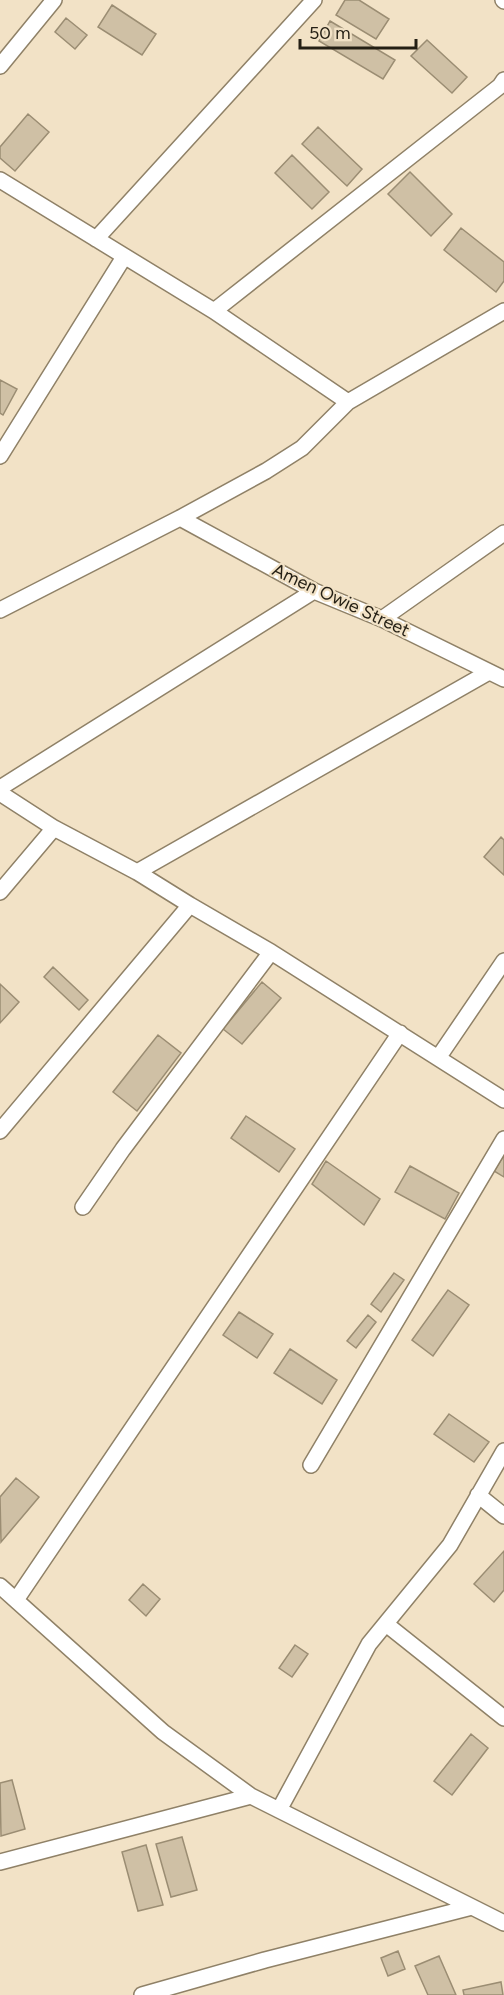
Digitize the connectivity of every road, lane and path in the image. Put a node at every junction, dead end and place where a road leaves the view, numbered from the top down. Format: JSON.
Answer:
{"nodes":[{"id":1,"x":54,"y":0,"type":"edge"},
{"id":2,"x":314,"y":0,"type":"edge"},
{"id":3,"x":0,"y":66,"type":"edge"},
{"id":4,"x":504,"y":80,"type":"edge"},
{"id":5,"x":0,"y":180,"type":"edge"},
{"id":6,"x":96,"y":239,"type":"junction"},
{"id":7,"x":124,"y":257,"type":"junction"},
{"id":8,"x":214,"y":311,"type":"junction"},
{"id":9,"x":504,"y":311,"type":"edge"},
{"id":10,"x":348,"y":402,"type":"junction"},
{"id":11,"x":0,"y":456,"type":"edge"},
{"id":12,"x":180,"y":518,"type":"junction"},
{"id":13,"x":504,"y":533,"type":"edge"},
{"id":14,"x":314,"y":591,"type":"junction"},
{"id":15,"x":0,"y":610,"type":"edge"},
{"id":16,"x":382,"y":619,"type":"junction"},
{"id":17,"x":489,"y":672,"type":"junction"},
{"id":18,"x":504,"y":679,"type":"edge"},
{"id":19,"x":0,"y":788,"type":"edge"},
{"id":20,"x":0,"y":793,"type":"edge"},
{"id":21,"x":54,"y":828,"type":"junction"},
{"id":22,"x":137,"y":872,"type":"junction"},
{"id":23,"x":0,"y":892,"type":"edge"},
{"id":24,"x":190,"y":905,"type":"junction"},
{"id":25,"x":271,"y":952,"type":"junction"},
{"id":26,"x":504,"y":961,"type":"edge"},
{"id":27,"x":400,"y":1033,"type":"junction"},
{"id":28,"x":438,"y":1058,"type":"junction"},
{"id":29,"x":504,"y":1100,"type":"edge"},
{"id":30,"x":0,"y":1131,"type":"edge"},
{"id":31,"x":504,"y":1139,"type":"edge"},
{"id":32,"x":83,"y":1207,"type":"dead end"},
{"id":33,"x":504,"y":1451,"type":"edge"},
{"id":34,"x":311,"y":1465,"type":"dead end"},
{"id":35,"x":478,"y":1495,"type":"junction"},
{"id":36,"x":504,"y":1516,"type":"edge"},
{"id":37,"x":0,"y":1586,"type":"edge"},
{"id":38,"x":15,"y":1600,"type":"junction"},
{"id":39,"x":386,"y":1624,"type":"junction"},
{"id":40,"x":504,"y":1718,"type":"edge"},
{"id":41,"x":251,"y":1796,"type":"junction"},
{"id":42,"x":279,"y":1810,"type":"junction"},
{"id":43,"x":0,"y":1862,"type":"edge"},
{"id":44,"x":472,"y":1907,"type":"junction"},
{"id":45,"x":504,"y":1923,"type":"edge"},
{"id":46,"x":142,"y":1995,"type":"edge"}],
"edges":[{"from":1,"to":3,"type":"street"},
{"from":2,"to":6,"type":"street"},
{"from":4,"to":8,"type":"street"},
{"from":5,"to":6,"type":"street"},
{"from":6,"to":7,"type":"street"},
{"from":7,"to":8,"type":"street"},
{"from":7,"to":11,"type":"street"},
{"from":8,"to":10,"type":"street"},
{"from":9,"to":10,"type":"street"},
{"from":10,"to":12,"type":"street"},
{"from":12,"to":14,"type":"street","name":"Amen Owie Street"},
{"from":12,"to":15,"type":"street"},
{"from":13,"to":16,"type":"street"},
{"from":14,"to":16,"type":"street","name":"Amen Owie Street"},
{"from":14,"to":19,"type":"street"},
{"from":16,"to":17,"type":"street","name":"Amen Owie Street"},
{"from":17,"to":18,"type":"street","name":"Amen Owie Street"},
{"from":17,"to":22,"type":"street"},
{"from":20,"to":21,"type":"street"},
{"from":21,"to":22,"type":"street"},
{"from":21,"to":23,"type":"street"},
{"from":22,"to":24,"type":"street"},
{"from":24,"to":25,"type":"street"},
{"from":24,"to":30,"type":"street"},
{"from":25,"to":27,"type":"street"},
{"from":25,"to":32,"type":"street"},
{"from":26,"to":28,"type":"street"},
{"from":27,"to":28,"type":"street"},
{"from":27,"to":38,"type":"street"},
{"from":28,"to":29,"type":"street"},
{"from":31,"to":34,"type":"street"},
{"from":33,"to":35,"type":"street"},
{"from":35,"to":36,"type":"street"},
{"from":35,"to":39,"type":"street"},
{"from":37,"to":38,"type":"street"},
{"from":38,"to":41,"type":"street"},
{"from":39,"to":40,"type":"street"},
{"from":39,"to":42,"type":"street"},
{"from":41,"to":42,"type":"street"},
{"from":41,"to":43,"type":"street"},
{"from":42,"to":44,"type":"street"},
{"from":44,"to":45,"type":"street"},
{"from":44,"to":46,"type":"street"}]}
